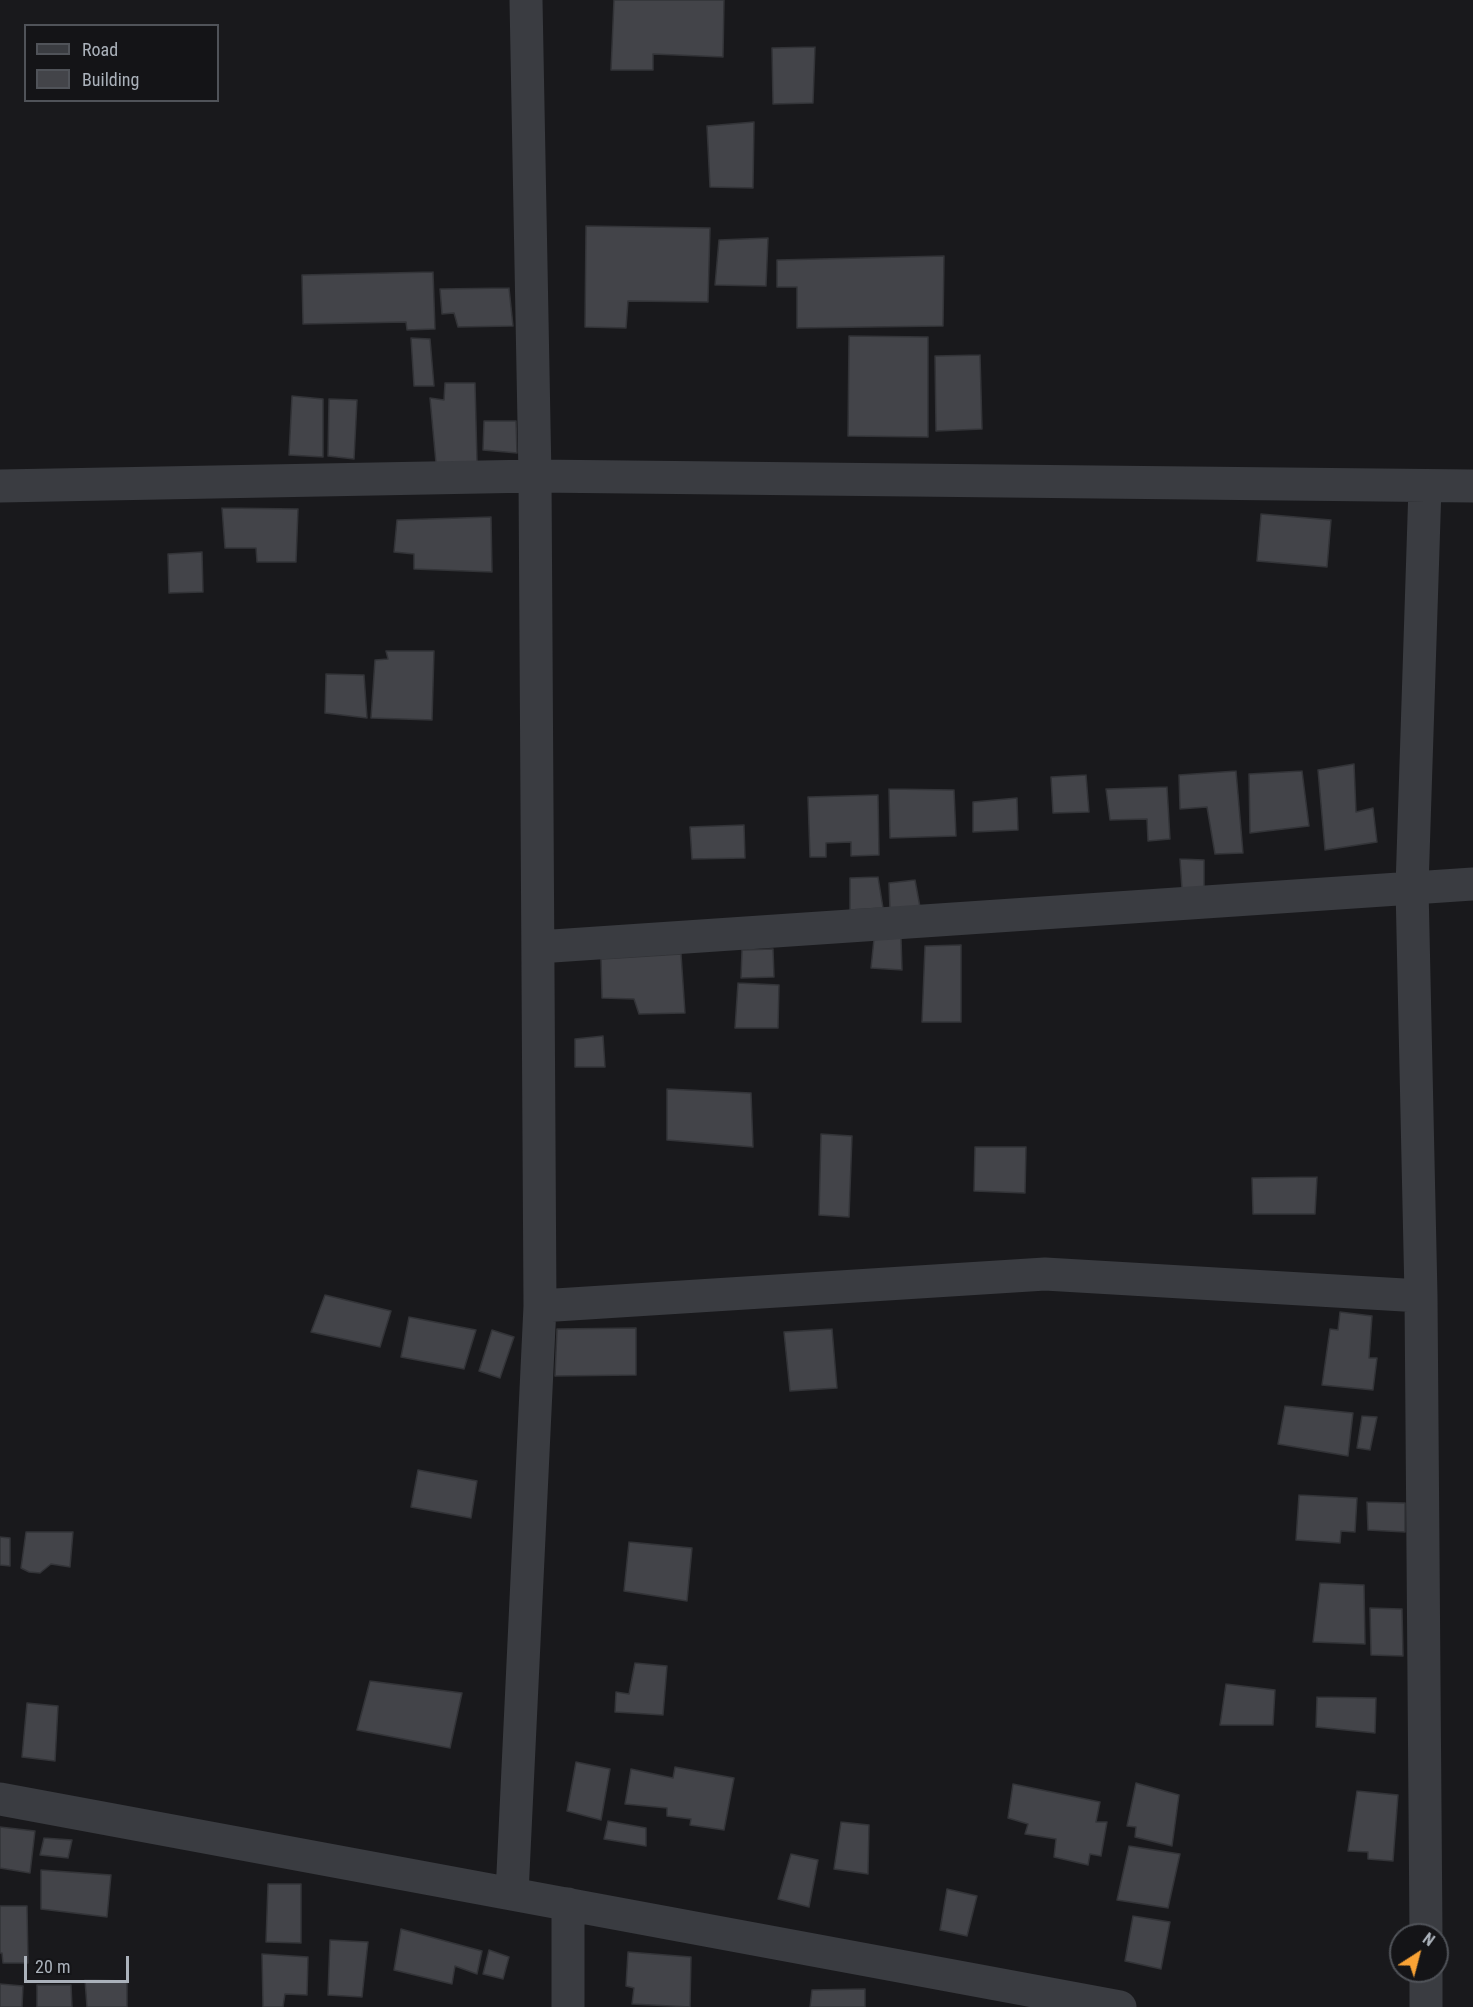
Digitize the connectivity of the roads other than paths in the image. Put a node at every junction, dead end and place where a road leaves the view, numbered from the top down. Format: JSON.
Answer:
{"nodes":[{"id":1,"x":526,"y":0,"type":"edge"},
{"id":2,"x":535,"y":476,"type":"junction"},
{"id":3,"x":0,"y":486,"type":"edge"},
{"id":4,"x":1473,"y":486,"type":"edge"},
{"id":5,"x":1425,"y":487,"type":"junction"},
{"id":6,"x":1473,"y":884,"type":"edge"},
{"id":7,"x":1412,"y":887,"type":"junction"},
{"id":8,"x":538,"y":947,"type":"junction"},
{"id":9,"x":1421,"y":1296,"type":"junction"},
{"id":10,"x":540,"y":1306,"type":"junction"},
{"id":11,"x":0,"y":1799,"type":"edge"},
{"id":12,"x":512,"y":1894,"type":"junction"},
{"id":13,"x":568,"y":1904,"type":"junction"},
{"id":14,"x":1425,"y":1923,"type":"edge"},
{"id":15,"x":1426,"y":1983,"type":"edge"},
{"id":16,"x":568,"y":2007,"type":"edge"},
{"id":17,"x":1120,"y":2007,"type":"edge"},
{"id":18,"x":1426,"y":2007,"type":"edge"}],
"edges":[{"from":1,"to":2,"type":"street"},
{"from":2,"to":3,"type":"street"},
{"from":2,"to":5,"type":"street"},
{"from":2,"to":8,"type":"street"},
{"from":4,"to":5,"type":"street"},
{"from":5,"to":7,"type":"street"},
{"from":6,"to":7,"type":"street"},
{"from":7,"to":8,"type":"street"},
{"from":7,"to":9,"type":"street"},
{"from":8,"to":10,"type":"street"},
{"from":9,"to":10,"type":"street"},
{"from":9,"to":14,"type":"street"},
{"from":10,"to":12,"type":"street"},
{"from":11,"to":12,"type":"street"},
{"from":12,"to":13,"type":"street"},
{"from":13,"to":16,"type":"street"},
{"from":13,"to":17,"type":"street"},
{"from":15,"to":18,"type":"street"}]}
